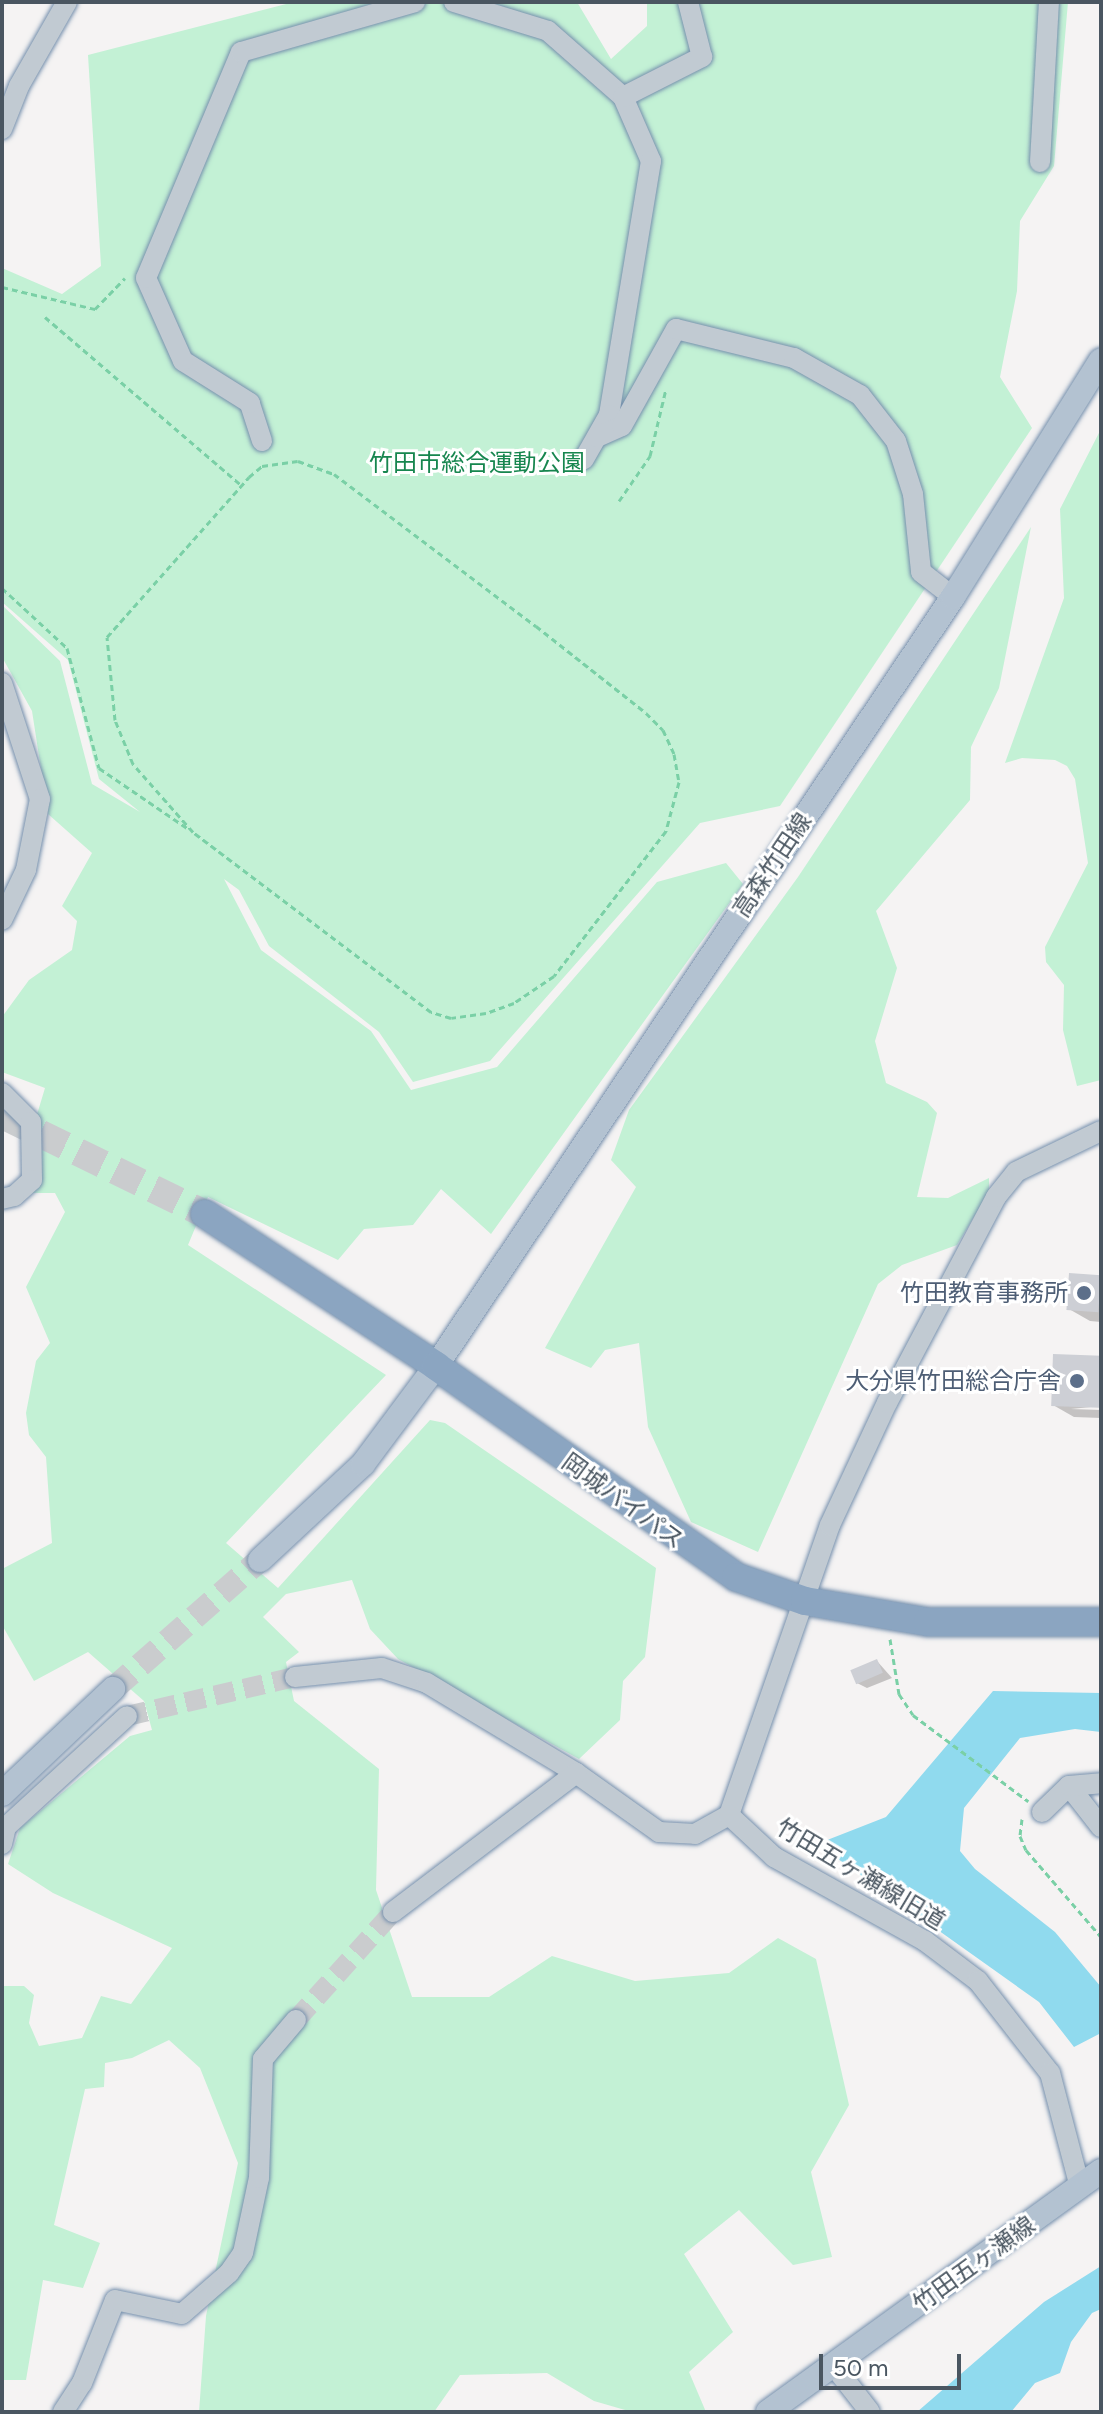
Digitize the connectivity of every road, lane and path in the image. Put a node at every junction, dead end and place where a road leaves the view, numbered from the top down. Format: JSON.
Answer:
{"nodes":[{"id":1,"x":67,"y":2,"type":"edge"},
{"id":2,"x":415,"y":2,"type":"edge"},
{"id":3,"x":454,"y":2,"type":"edge"},
{"id":4,"x":688,"y":2,"type":"edge"},
{"id":5,"x":1049,"y":2,"type":"edge"},
{"id":6,"x":623,"y":97,"type":"junction"},
{"id":7,"x":2,"y":129,"type":"edge"},
{"id":8,"x":1040,"y":162,"type":"dead end"},
{"id":9,"x":146,"y":278,"type":"junction"},
{"id":10,"x":2,"y":287,"type":"edge"},
{"id":11,"x":45,"y":317,"type":"dead end"},
{"id":12,"x":1101,"y":360,"type":"edge"},
{"id":13,"x":666,"y":385,"type":"dead end"},
{"id":14,"x":597,"y":437,"type":"junction"},
{"id":15,"x":262,"y":441,"type":"dead end"},
{"id":16,"x":584,"y":459,"type":"dead end"},
{"id":17,"x":242,"y":486,"type":"junction"},
{"id":18,"x":619,"y":501,"type":"dead end"},
{"id":19,"x":2,"y":588,"type":"edge"},
{"id":20,"x":953,"y":597,"type":"junction"},
{"id":21,"x":2,"y":683,"type":"edge"},
{"id":22,"x":193,"y":832,"type":"junction"},
{"id":23,"x":2,"y":920,"type":"edge"},
{"id":24,"x":2,"y":1093,"type":"edge"},
{"id":25,"x":1101,"y":1131,"type":"edge"},
{"id":26,"x":2,"y":1199,"type":"edge"},
{"id":27,"x":205,"y":1214,"type":"tunnel mouth"},
{"id":28,"x":436,"y":1366,"type":"junction"},
{"id":29,"x":260,"y":1560,"type":"tunnel mouth"},
{"id":30,"x":805,"y":1601,"type":"junction"},
{"id":31,"x":1101,"y":1622,"type":"edge"},
{"id":32,"x":890,"y":1639,"type":"dead end"},
{"id":33,"x":295,"y":1677,"type":"tunnel mouth"},
{"id":34,"x":113,"y":1689,"type":"tunnel mouth"},
{"id":35,"x":127,"y":1716,"type":"tunnel mouth"},
{"id":36,"x":576,"y":1773,"type":"junction"},
{"id":37,"x":1101,"y":1783,"type":"edge"},
{"id":38,"x":1069,"y":1786,"type":"junction"},
{"id":39,"x":2,"y":1794,"type":"edge"},
{"id":40,"x":1037,"y":1802,"type":"junction"},
{"id":41,"x":729,"y":1815,"type":"junction"},
{"id":42,"x":1101,"y":1827,"type":"edge"},
{"id":43,"x":2,"y":1844,"type":"edge"},
{"id":44,"x":393,"y":1912,"type":"tunnel mouth"},
{"id":45,"x":1101,"y":1937,"type":"edge"},
{"id":46,"x":296,"y":2020,"type":"tunnel mouth"},
{"id":47,"x":1101,"y":2171,"type":"edge"},
{"id":48,"x":1080,"y":2187,"type":"junction"},
{"id":49,"x":834,"y":2366,"type":"junction"},
{"id":50,"x":63,"y":2412,"type":"edge"},
{"id":51,"x":768,"y":2412,"type":"edge"},
{"id":52,"x":870,"y":2412,"type":"edge"}],
"edges":[{"from":1,"to":7,"type":"street"},
{"from":2,"to":9,"type":"street"},
{"from":3,"to":6,"type":"street"},
{"from":4,"to":6,"type":"street"},
{"from":5,"to":8,"type":"street"},
{"from":6,"to":14,"type":"street"},
{"from":9,"to":10,"type":"path"},
{"from":9,"to":15,"type":"street"},
{"from":11,"to":17,"type":"path"},
{"from":12,"to":20,"type":"main road","name":"高森竹田線"},
{"from":13,"to":18,"type":"path"},
{"from":14,"to":16,"type":"street"},
{"from":14,"to":20,"type":"street"},
{"from":17,"to":22,"type":"path"},
{"from":17,"to":22,"type":"path"},
{"from":19,"to":22,"type":"path"},
{"from":20,"to":28,"type":"main road","name":"高森竹田線"},
{"from":21,"to":23,"type":"street"},
{"from":24,"to":26,"type":"street"},
{"from":25,"to":30,"type":"street"},
{"from":27,"to":28,"type":"highway","name":"岡城バイパス"},
{"from":28,"to":29,"type":"main road"},
{"from":28,"to":30,"type":"highway","name":"岡城バイパス"},
{"from":30,"to":31,"type":"highway","name":"岡城バイパス"},
{"from":30,"to":41,"type":"street"},
{"from":32,"to":40,"type":"path"},
{"from":33,"to":36,"type":"street"},
{"from":34,"to":39,"type":"main road"},
{"from":35,"to":43,"type":"street"},
{"from":36,"to":41,"type":"street"},
{"from":36,"to":44,"type":"street"},
{"from":37,"to":38,"type":"street"},
{"from":38,"to":40,"type":"street"},
{"from":38,"to":42,"type":"street"},
{"from":40,"to":45,"type":"path"},
{"from":41,"to":48,"type":"street","name":"竹田五ヶ瀬線旧道"},
{"from":46,"to":50,"type":"street"},
{"from":47,"to":48,"type":"main road","name":"竹田五ヶ瀬線"},
{"from":48,"to":49,"type":"main road","name":"竹田五ヶ瀬線"},
{"from":49,"to":51,"type":"main road","name":"竹田五ヶ瀬線"},
{"from":49,"to":52,"type":"street"}]}
